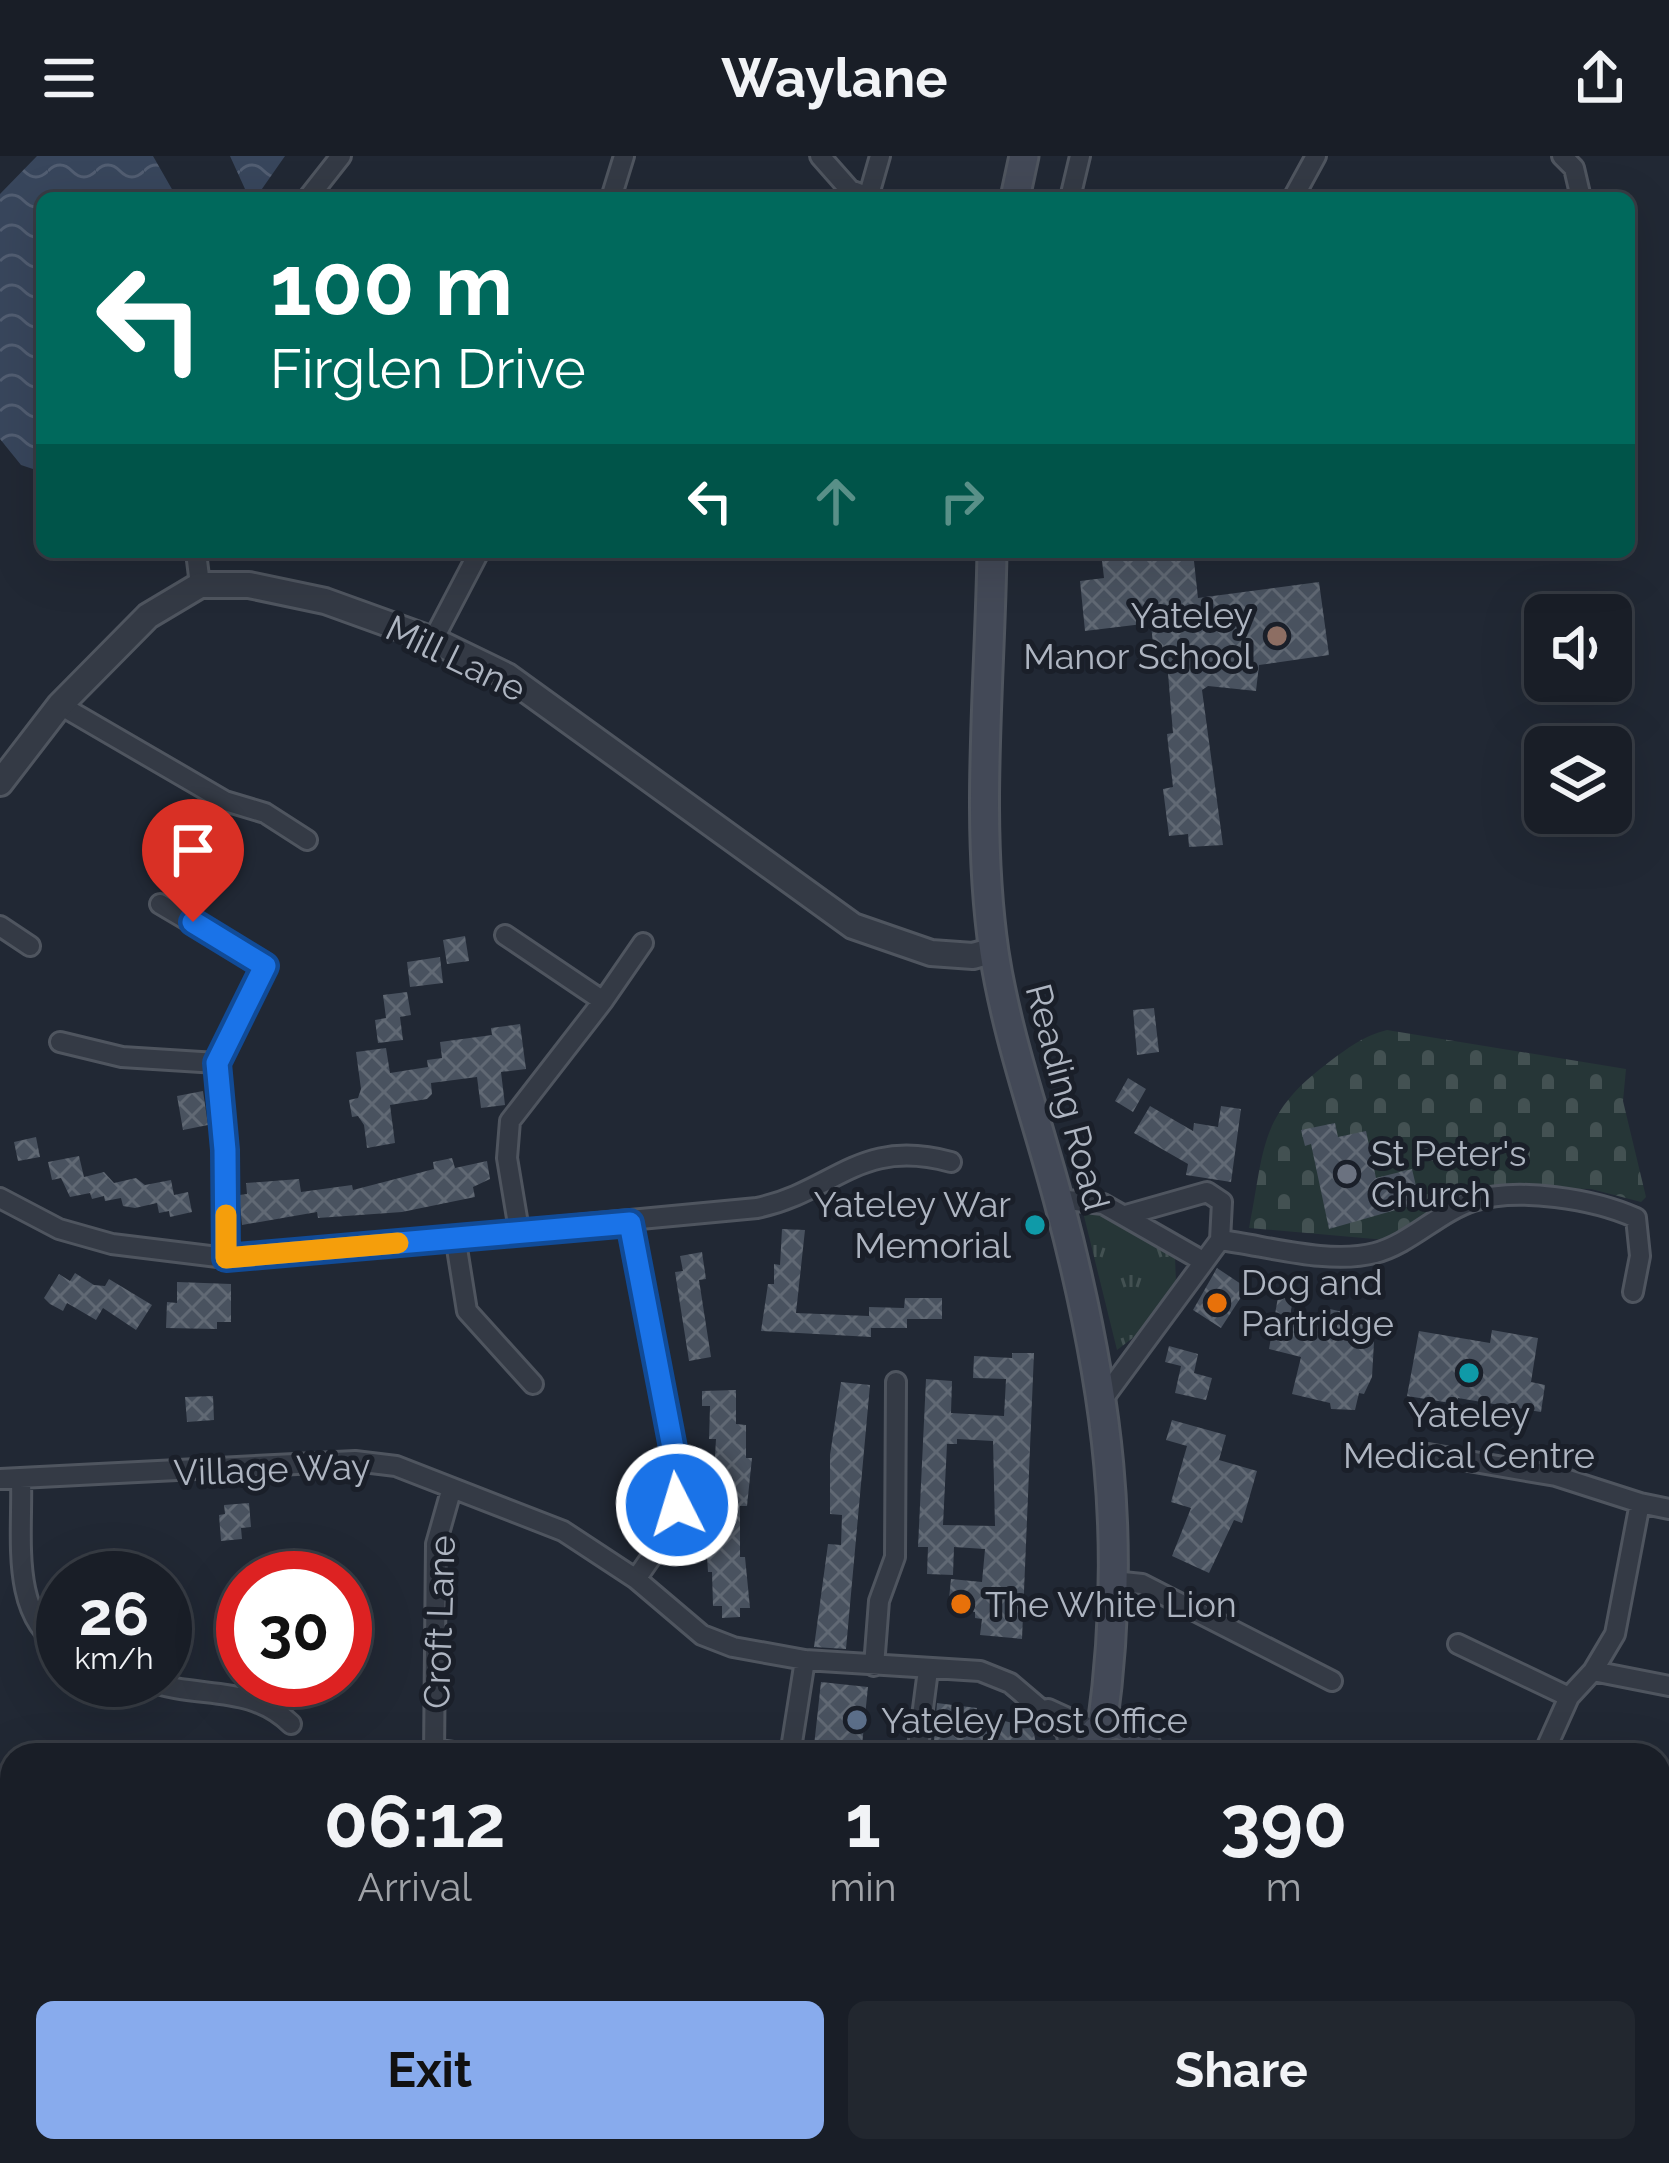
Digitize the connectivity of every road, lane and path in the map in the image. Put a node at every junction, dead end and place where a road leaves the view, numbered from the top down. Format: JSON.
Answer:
{"nodes":[{"id":1,"x":341,"y":156,"type":"edge"},
{"id":2,"x":624,"y":156,"type":"edge"},
{"id":3,"x":820,"y":156,"type":"edge"},
{"id":4,"x":880,"y":156,"type":"edge"},
{"id":5,"x":1024,"y":156,"type":"edge"},
{"id":6,"x":1080,"y":156,"type":"edge"},
{"id":7,"x":1316,"y":156,"type":"edge"},
{"id":8,"x":1562,"y":156,"type":"edge"},
{"id":9,"x":313,"y":192,"type":"edge"},
{"id":10,"x":613,"y":192,"type":"edge"},
{"id":11,"x":854,"y":192,"type":"edge"},
{"id":12,"x":870,"y":192,"type":"edge"},
{"id":13,"x":1017,"y":192,"type":"edge"},
{"id":14,"x":1071,"y":192,"type":"edge"},
{"id":15,"x":1296,"y":192,"type":"edge"},
{"id":16,"x":1580,"y":192,"type":"edge"},
{"id":17,"x":197,"y":558,"type":"edge"},
{"id":18,"x":476,"y":558,"type":"edge"},
{"id":19,"x":992,"y":558,"type":"edge"},
{"id":20,"x":200,"y":585,"type":"junction"},
{"id":21,"x":433,"y":640,"type":"junction"},
{"id":22,"x":60,"y":705,"type":"junction"},
{"id":23,"x":0,"y":783,"type":"edge"},
{"id":24,"x":307,"y":840,"type":"dead end"},
{"id":25,"x":160,"y":904,"type":"dead end"},
{"id":26,"x":0,"y":926,"type":"edge"},
{"id":27,"x":505,"y":935,"type":"dead end"},
{"id":28,"x":643,"y":943,"type":"dead end"},
{"id":29,"x":30,"y":946,"type":"dead end"},
{"id":30,"x":994,"y":950,"type":"junction"},
{"id":31,"x":604,"y":1001,"type":"junction"},
{"id":32,"x":59,"y":1042,"type":"dead end"},
{"id":33,"x":217,"y":1063,"type":"junction"},
{"id":34,"x":951,"y":1162,"type":"dead end"},
{"id":35,"x":0,"y":1198,"type":"edge"},
{"id":36,"x":1058,"y":1199,"type":"junction"},
{"id":37,"x":1126,"y":1215,"type":"junction"},
{"id":38,"x":630,"y":1223,"type":"junction"},
{"id":39,"x":519,"y":1230,"type":"junction"},
{"id":40,"x":454,"y":1236,"type":"junction"},
{"id":41,"x":1220,"y":1240,"type":"junction"},
{"id":42,"x":226,"y":1258,"type":"junction"},
{"id":43,"x":1201,"y":1260,"type":"junction"},
{"id":44,"x":1633,"y":1292,"type":"dead end"},
{"id":45,"x":896,"y":1382,"type":"dead end"},
{"id":46,"x":533,"y":1384,"type":"dead end"},
{"id":47,"x":1102,"y":1399,"type":"junction"},
{"id":48,"x":1427,"y":1454,"type":"dead end"},
{"id":49,"x":0,"y":1479,"type":"edge"},
{"id":50,"x":21,"y":1480,"type":"junction"},
{"id":51,"x":451,"y":1490,"type":"junction"},
{"id":52,"x":1640,"y":1502,"type":"junction"},
{"id":53,"x":1669,"y":1510,"type":"edge"},
{"id":54,"x":636,"y":1579,"type":"junction"},
{"id":55,"x":1113,"y":1581,"type":"junction"},
{"id":56,"x":36,"y":1624,"type":"edge"},
{"id":57,"x":1458,"y":1644,"type":"dead end"},
{"id":58,"x":1114,"y":1656,"type":"junction"},
{"id":59,"x":805,"y":1660,"type":"junction"},
{"id":60,"x":874,"y":1666,"type":"junction"},
{"id":61,"x":928,"y":1670,"type":"junction"},
{"id":62,"x":1593,"y":1671,"type":"junction"},
{"id":63,"x":1332,"y":1681,"type":"dead end"},
{"id":64,"x":1669,"y":1685,"type":"edge"},
{"id":65,"x":192,"y":1692,"type":"edge"},
{"id":66,"x":1569,"y":1697,"type":"junction"},
{"id":67,"x":291,"y":1724,"type":"dead end"},
{"id":68,"x":1132,"y":1726,"type":"junction"},
{"id":69,"x":1086,"y":1742,"type":"edge"},
{"id":70,"x":434,"y":1743,"type":"edge"},
{"id":71,"x":792,"y":1743,"type":"edge"},
{"id":72,"x":919,"y":1743,"type":"edge"},
{"id":73,"x":1144,"y":1743,"type":"edge"},
{"id":74,"x":1548,"y":1743,"type":"edge"}],
"edges":[{"from":1,"to":9,"type":"street"},
{"from":2,"to":10,"type":"street"},
{"from":3,"to":11,"type":"street"},
{"from":4,"to":12,"type":"street"},
{"from":5,"to":13,"type":"main road"},
{"from":6,"to":14,"type":"street"},
{"from":7,"to":15,"type":"street"},
{"from":8,"to":16,"type":"street"},
{"from":17,"to":20,"type":"street"},
{"from":18,"to":21,"type":"street"},
{"from":19,"to":30,"type":"main road","name":"Reading Road"},
{"from":20,"to":21,"type":"street","name":"Mill Lane"},
{"from":20,"to":22,"type":"street"},
{"from":21,"to":30,"type":"street","name":"Mill Lane"},
{"from":22,"to":23,"type":"street"},
{"from":22,"to":24,"type":"street"},
{"from":25,"to":33,"type":"street"},
{"from":26,"to":29,"type":"street"},
{"from":27,"to":31,"type":"street"},
{"from":28,"to":31,"type":"street"},
{"from":30,"to":36,"type":"main road","name":"Reading Road"},
{"from":31,"to":39,"type":"street"},
{"from":32,"to":33,"type":"street"},
{"from":33,"to":42,"type":"street"},
{"from":34,"to":38,"type":"street"},
{"from":35,"to":42,"type":"street"},
{"from":36,"to":37,"type":"street"},
{"from":36,"to":47,"type":"main road","name":"Reading Road"},
{"from":37,"to":41,"type":"street"},
{"from":37,"to":43,"type":"street"},
{"from":38,"to":39,"type":"street"},
{"from":38,"to":54,"type":"street"},
{"from":39,"to":40,"type":"street"},
{"from":40,"to":42,"type":"street"},
{"from":40,"to":46,"type":"street"},
{"from":41,"to":43,"type":"street"},
{"from":41,"to":44,"type":"street"},
{"from":43,"to":47,"type":"street"},
{"from":45,"to":60,"type":"street"},
{"from":47,"to":55,"type":"main road","name":"Reading Road"},
{"from":48,"to":52,"type":"street"},
{"from":49,"to":50,"type":"street","name":"Village Way"},
{"from":50,"to":51,"type":"street","name":"Village Way"},
{"from":50,"to":56,"type":"street"},
{"from":51,"to":54,"type":"street","name":"Village Way"},
{"from":51,"to":70,"type":"street","name":"Croft Lane"},
{"from":52,"to":53,"type":"street"},
{"from":52,"to":62,"type":"street"},
{"from":54,"to":59,"type":"street","name":"Village Way"},
{"from":55,"to":58,"type":"main road","name":"Reading Road"},
{"from":55,"to":63,"type":"street"},
{"from":57,"to":66,"type":"street"},
{"from":58,"to":68,"type":"main road","name":"Reading Road"},
{"from":58,"to":69,"type":"main road","name":"Reading Road"},
{"from":59,"to":60,"type":"street","name":"Village Way"},
{"from":59,"to":71,"type":"street"},
{"from":60,"to":61,"type":"street","name":"Village Way"},
{"from":61,"to":69,"type":"street","name":"Village Way"},
{"from":61,"to":72,"type":"street"},
{"from":62,"to":64,"type":"street"},
{"from":62,"to":66,"type":"street"},
{"from":65,"to":67,"type":"street"},
{"from":66,"to":74,"type":"street"},
{"from":68,"to":69,"type":"main road"},
{"from":68,"to":73,"type":"main road","name":"Reading Road"}]}
